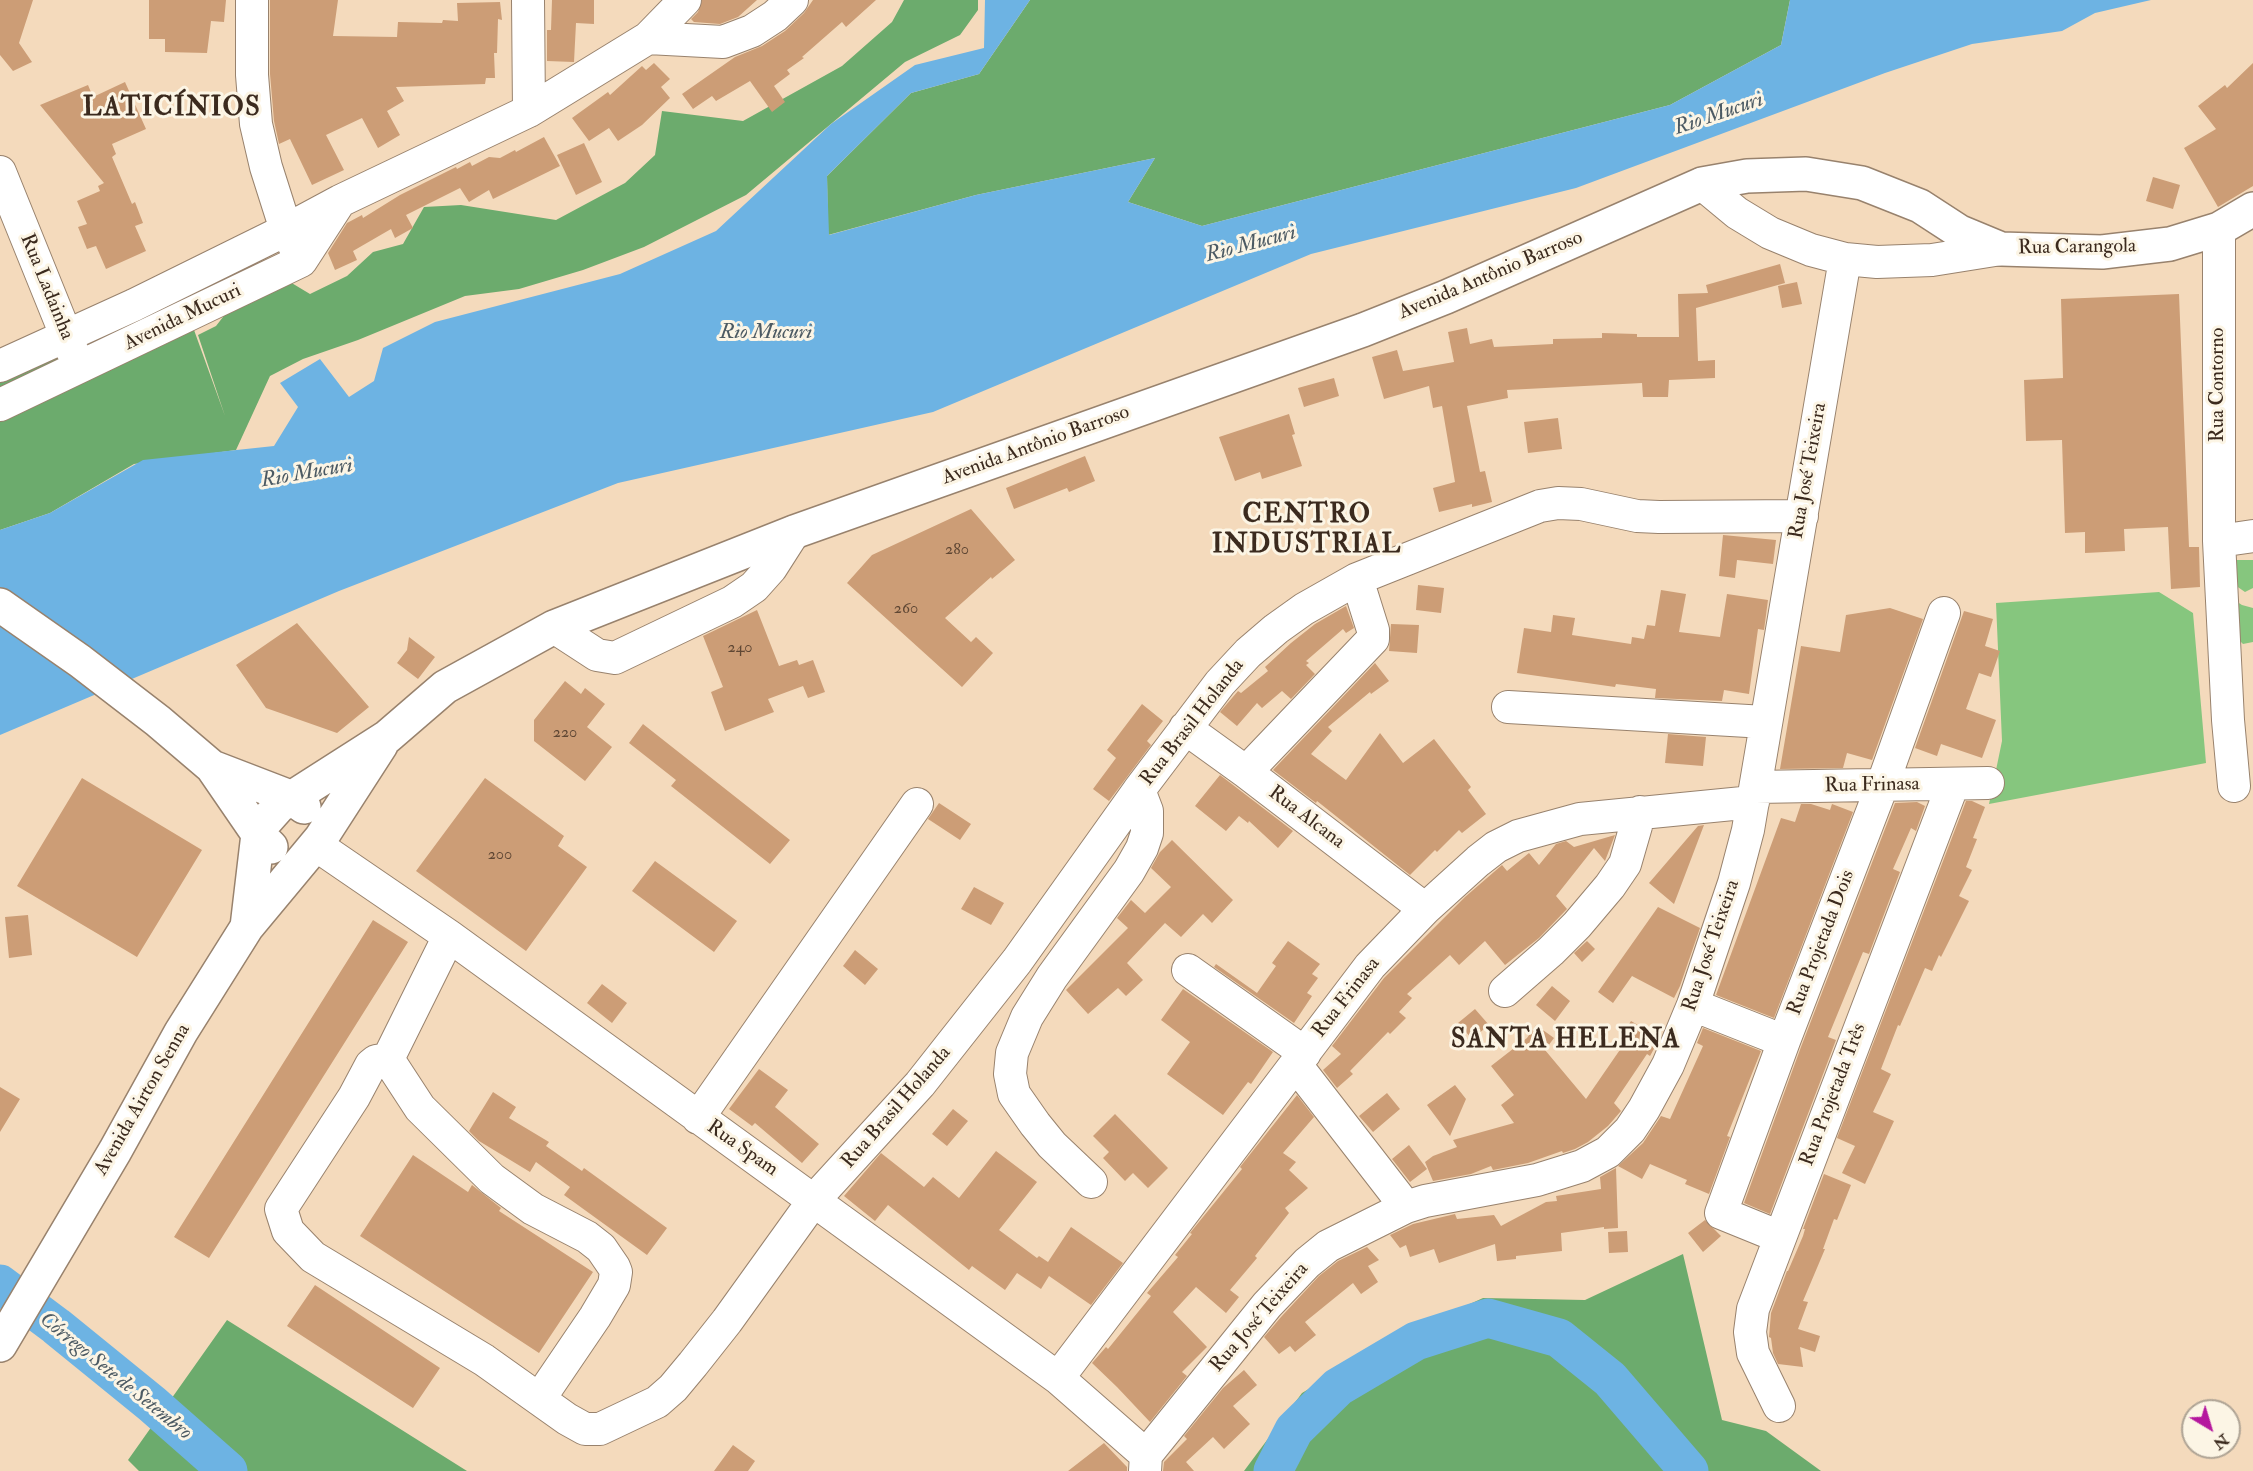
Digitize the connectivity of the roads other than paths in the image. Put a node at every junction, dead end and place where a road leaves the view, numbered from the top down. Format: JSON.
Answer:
{"nodes":[{"id":1,"x":252,"y":0,"type":"edge"},
{"id":2,"x":528,"y":0,"type":"edge"},
{"id":3,"x":685,"y":0,"type":"edge"},
{"id":4,"x":792,"y":0,"type":"edge"},
{"id":5,"x":648,"y":38,"type":"junction"},
{"id":6,"x":529,"y":111,"type":"junction"},
{"id":7,"x":0,"y":172,"type":"edge"},
{"id":8,"x":1702,"y":184,"type":"junction"},
{"id":9,"x":340,"y":201,"type":"junction"},
{"id":10,"x":2253,"y":210,"type":"edge"},
{"id":11,"x":2219,"y":229,"type":"junction"},
{"id":12,"x":286,"y":230,"type":"junction"},
{"id":13,"x":2001,"y":249,"type":"junction"},
{"id":14,"x":1845,"y":259,"type":"junction"},
{"id":15,"x":302,"y":261,"type":"junction"},
{"id":16,"x":66,"y":337,"type":"junction"},
{"id":17,"x":0,"y":366,"type":"edge"},
{"id":18,"x":80,"y":367,"type":"junction"},
{"id":19,"x":0,"y":405,"type":"edge"},
{"id":20,"x":1802,"y":516,"type":"junction"},
{"id":21,"x":794,"y":532,"type":"junction"},
{"id":22,"x":2253,"y":536,"type":"edge"},
{"id":23,"x":2219,"y":541,"type":"junction"},
{"id":24,"x":1357,"y":579,"type":"junction"},
{"id":25,"x":0,"y":605,"type":"edge"},
{"id":26,"x":1944,"y":613,"type":"dead end"},
{"id":27,"x":554,"y":627,"type":"junction"},
{"id":28,"x":1508,"y":707,"type":"dead end"},
{"id":29,"x":2240,"y":718,"type":"edge"},
{"id":30,"x":1765,"y":722,"type":"junction"},
{"id":31,"x":1185,"y":728,"type":"junction"},
{"id":32,"x":387,"y":737,"type":"junction"},
{"id":33,"x":212,"y":767,"type":"junction"},
{"id":34,"x":1246,"y":772,"type":"junction"},
{"id":35,"x":1988,"y":783,"type":"dead end"},
{"id":36,"x":1953,"y":784,"type":"junction"},
{"id":37,"x":1882,"y":786,"type":"junction"},
{"id":38,"x":2234,"y":786,"type":"dead end"},
{"id":39,"x":1139,"y":790,"type":"junction"},
{"id":40,"x":1755,"y":795,"type":"junction"},
{"id":41,"x":917,"y":804,"type":"dead end"},
{"id":42,"x":1640,"y":812,"type":"junction"},
{"id":43,"x":272,"y":816,"type":"junction"},
{"id":44,"x":314,"y":847,"type":"junction"},
{"id":45,"x":1425,"y":909,"type":"junction"},
{"id":46,"x":247,"y":927,"type":"junction"},
{"id":47,"x":449,"y":936,"type":"junction"},
{"id":48,"x":1188,"y":970,"type":"dead end"},
{"id":49,"x":1505,"y":991,"type":"dead end"},
{"id":50,"x":1693,"y":1005,"type":"junction"},
{"id":51,"x":1784,"y":1041,"type":"junction"},
{"id":52,"x":388,"y":1059,"type":"junction"},
{"id":53,"x":1300,"y":1059,"type":"junction"},
{"id":54,"x":698,"y":1118,"type":"junction"},
{"id":55,"x":1090,"y":1182,"type":"dead end"},
{"id":56,"x":814,"y":1200,"type":"junction"},
{"id":57,"x":1406,"y":1207,"type":"junction"},
{"id":58,"x":1780,"y":1237,"type":"junction"},
{"id":59,"x":7,"y":1334,"type":"edge"},
{"id":60,"x":1058,"y":1378,"type":"junction"},
{"id":61,"x":540,"y":1398,"type":"junction"},
{"id":62,"x":1779,"y":1406,"type":"dead end"},
{"id":63,"x":1145,"y":1463,"type":"edge"}],
"edges":[{"from":1,"to":12,"type":"street"},
{"from":2,"to":6,"type":"street"},
{"from":3,"to":5,"type":"street","name":"Avenida Mucuri"},
{"from":4,"to":5,"type":"street"},
{"from":5,"to":6,"type":"street","name":"Avenida Mucuri"},
{"from":6,"to":9,"type":"street","name":"Avenida Mucuri"},
{"from":7,"to":16,"type":"street","name":"Rua Ladainha"},
{"from":8,"to":13,"type":"main road","name":"Avenida Antônio Barroso"},
{"from":8,"to":14,"type":"street"},
{"from":8,"to":21,"type":"main road","name":"Avenida Antônio Barroso"},
{"from":9,"to":12,"type":"street","name":"Avenida Mucuri"},
{"from":9,"to":15,"type":"street"},
{"from":10,"to":11,"type":"main road","name":"Rua Carangola"},
{"from":11,"to":13,"type":"main road","name":"Rua Carangola"},
{"from":11,"to":23,"type":"street","name":"Rua Contorno"},
{"from":12,"to":15,"type":"street"},
{"from":12,"to":16,"type":"street","name":"Avenida Mucuri"},
{"from":13,"to":14,"type":"street"},
{"from":14,"to":20,"type":"street","name":"Rua José Teixeira"},
{"from":15,"to":18,"type":"street","name":"Avenida Mucuri"},
{"from":16,"to":17,"type":"street","name":"Avenida Mucuri"},
{"from":16,"to":18,"type":"street","name":"Rua Ladainha"},
{"from":18,"to":19,"type":"street","name":"Avenida Mucuri"},
{"from":20,"to":24,"type":"street","name":"Rua Brasil Holanda"},
{"from":20,"to":30,"type":"street","name":"Rua José Teixeira"},
{"from":21,"to":27,"type":"main road","name":"Avenida Antônio Barroso"},
{"from":21,"to":27,"type":"street"},
{"from":22,"to":23,"type":"street"},
{"from":23,"to":29,"type":"street","name":"Rua Contorno"},
{"from":24,"to":31,"type":"street","name":"Rua Brasil Holanda"},
{"from":24,"to":34,"type":"street"},
{"from":25,"to":33,"type":"main road"},
{"from":26,"to":37,"type":"street","name":"Rua Projetada Dois"},
{"from":27,"to":32,"type":"main road","name":"Avenida Antônio Barroso"},
{"from":28,"to":30,"type":"street"},
{"from":29,"to":38,"type":"street","name":"Rua Contorno"},
{"from":30,"to":40,"type":"street","name":"Rua José Teixeira"},
{"from":31,"to":34,"type":"street","name":"Rua Alcana"},
{"from":31,"to":39,"type":"street","name":"Rua Brasil Holanda"},
{"from":32,"to":43,"type":"main road","name":"Avenida Antônio Barroso"},
{"from":32,"to":44,"type":"main road","name":"Avenida Antônio Barroso"},
{"from":33,"to":43,"type":"main road"},
{"from":33,"to":43,"type":"main road"},
{"from":34,"to":45,"type":"street","name":"Rua Alcana"},
{"from":35,"to":36,"type":"street","name":"Rua Frinasa"},
{"from":36,"to":37,"type":"street","name":"Rua Frinasa"},
{"from":36,"to":58,"type":"street","name":"Rua Projetada Três"},
{"from":37,"to":40,"type":"street","name":"Rua Frinasa"},
{"from":37,"to":51,"type":"street","name":"Rua Projetada Dois"},
{"from":39,"to":55,"type":"street"},
{"from":39,"to":56,"type":"street","name":"Rua Brasil Holanda"},
{"from":40,"to":42,"type":"street","name":"Rua Frinasa"},
{"from":40,"to":50,"type":"street","name":"Rua José Teixeira"},
{"from":41,"to":54,"type":"street"},
{"from":42,"to":45,"type":"street","name":"Rua Frinasa"},
{"from":42,"to":49,"type":"street"},
{"from":43,"to":44,"type":"main road"},
{"from":43,"to":44,"type":"main road"},
{"from":43,"to":46,"type":"main road","name":"Avenida Airton Senna"},
{"from":44,"to":46,"type":"main road","name":"Avenida Airton Senna"},
{"from":44,"to":47,"type":"street","name":"Rua Spam"},
{"from":45,"to":53,"type":"street","name":"Rua Frinasa"},
{"from":46,"to":59,"type":"main road","name":"Avenida Airton Senna"},
{"from":47,"to":52,"type":"street"},
{"from":47,"to":54,"type":"street","name":"Rua Spam"},
{"from":48,"to":53,"type":"street"},
{"from":50,"to":51,"type":"street"},
{"from":50,"to":57,"type":"street","name":"Rua José Teixeira"},
{"from":51,"to":58,"type":"street","name":"Rua Projetada Dois"},
{"from":52,"to":61,"type":"street"},
{"from":52,"to":61,"type":"street","name":"Rua Brasil Holanda"},
{"from":53,"to":57,"type":"street"},
{"from":53,"to":60,"type":"street","name":"Rua Frinasa"},
{"from":54,"to":56,"type":"street","name":"Rua Spam"},
{"from":56,"to":60,"type":"street","name":"Rua Spam"},
{"from":56,"to":61,"type":"street","name":"Rua Brasil Holanda"},
{"from":57,"to":63,"type":"street","name":"Rua José Teixeira"},
{"from":58,"to":62,"type":"street","name":"Rua Projetada Três"},
{"from":60,"to":63,"type":"street","name":"Rua Spam"}]}
